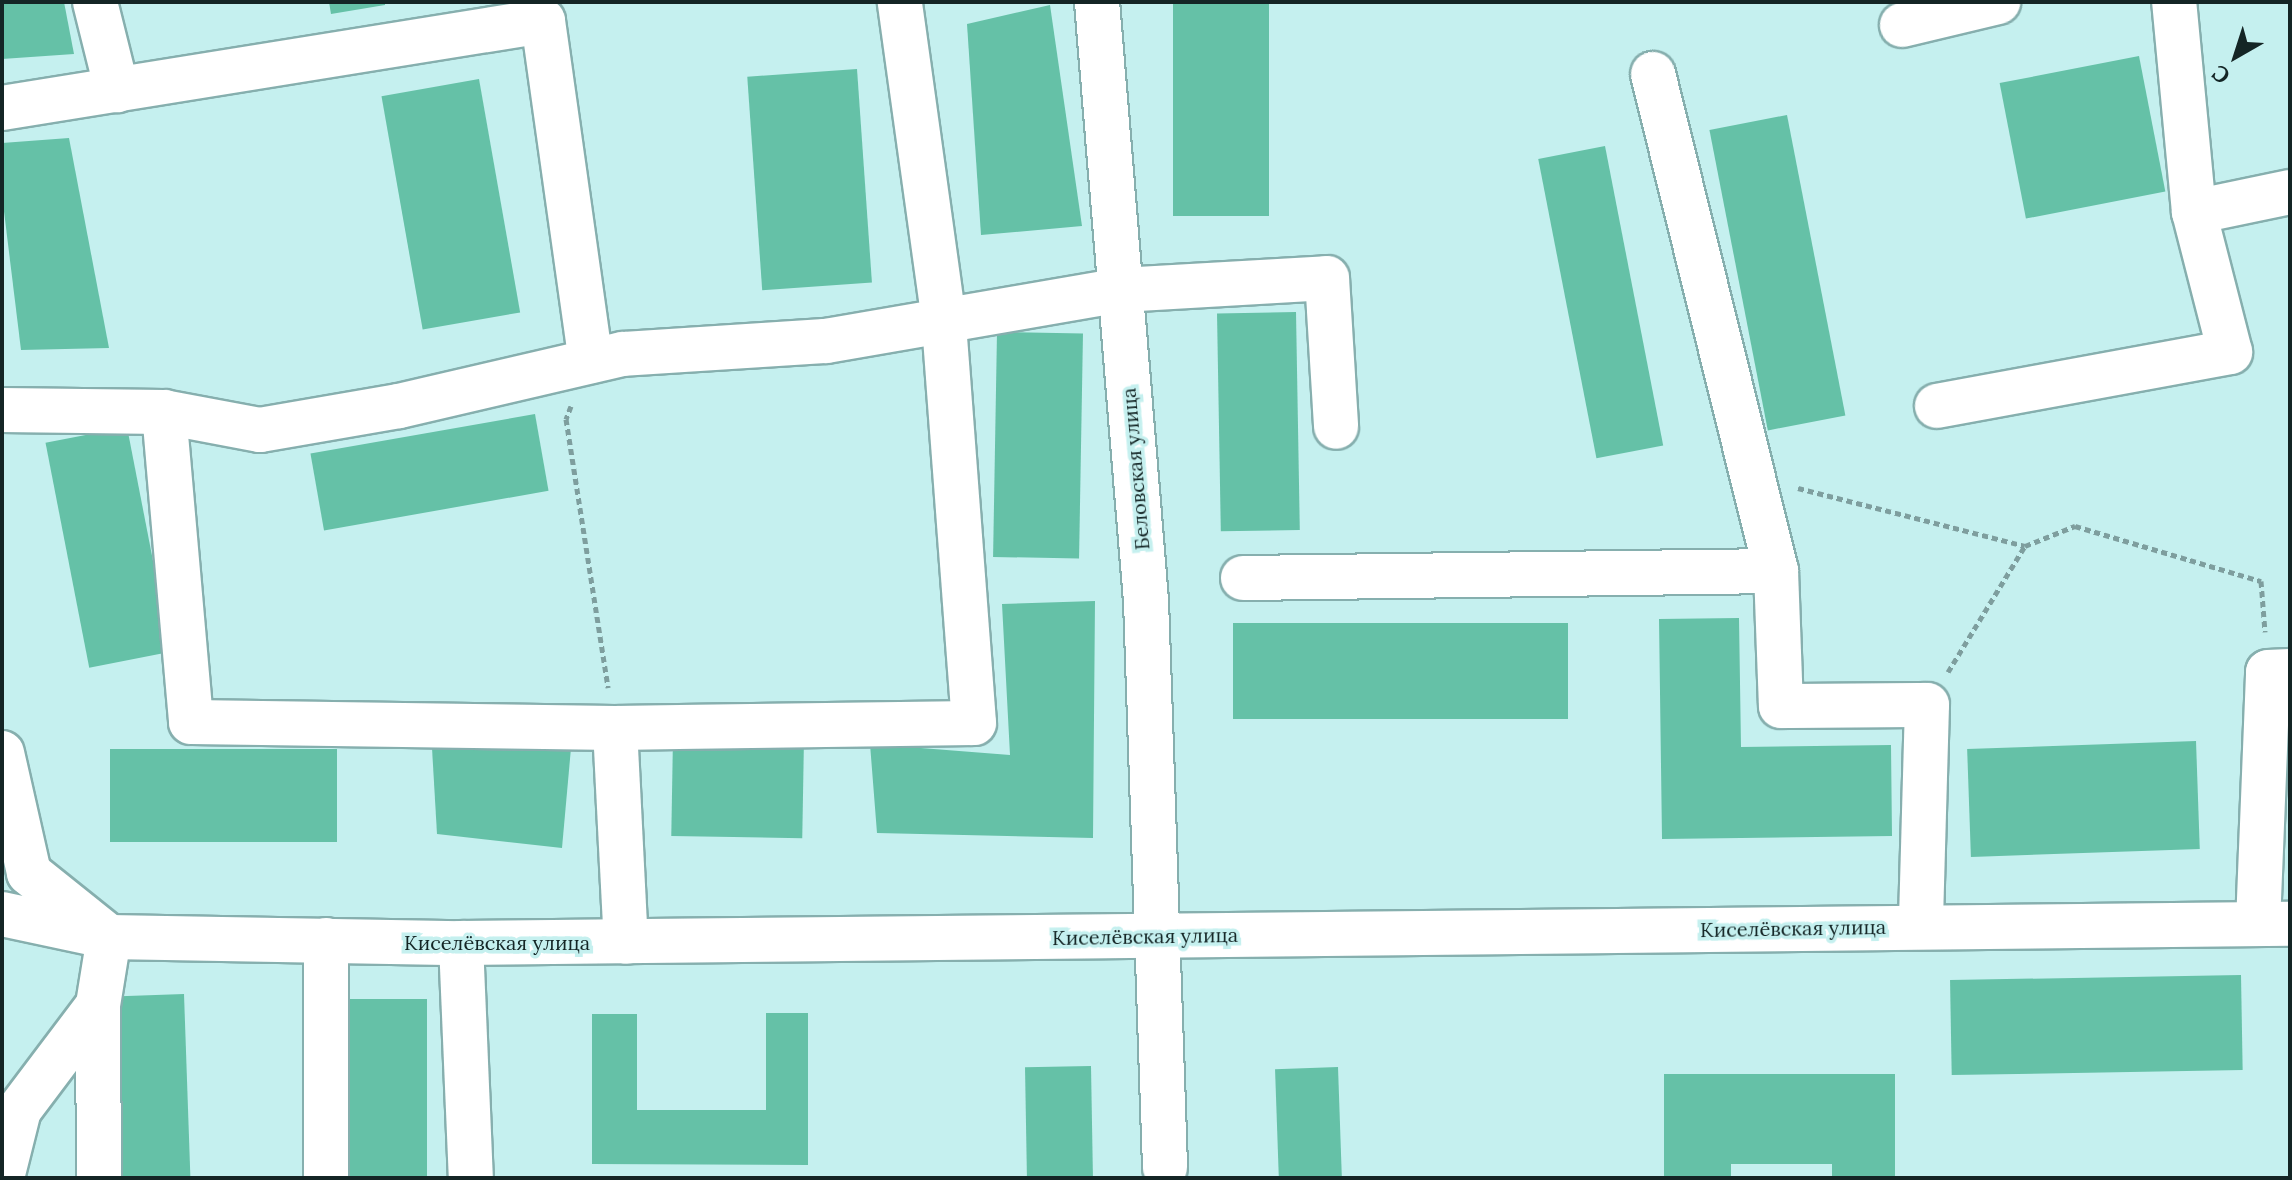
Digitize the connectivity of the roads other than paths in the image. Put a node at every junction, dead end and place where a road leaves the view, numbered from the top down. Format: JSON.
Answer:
{"nodes":[{"id":1,"x":95,"y":2,"type":"edge"},
{"id":2,"x":900,"y":2,"type":"edge"},
{"id":3,"x":1097,"y":2,"type":"edge"},
{"id":4,"x":1998,"y":2,"type":"edge"},
{"id":5,"x":2174,"y":2,"type":"edge"},
{"id":6,"x":1902,"y":25,"type":"dead end"},
{"id":7,"x":1653,"y":74,"type":"dead end"},
{"id":8,"x":117,"y":90,"type":"junction"},
{"id":9,"x":2,"y":108,"type":"edge"},
{"id":10,"x":2290,"y":192,"type":"edge"},
{"id":11,"x":2194,"y":212,"type":"junction"},
{"id":12,"x":1121,"y":290,"type":"junction"},
{"id":13,"x":944,"y":321,"type":"junction"},
{"id":14,"x":591,"y":361,"type":"junction"},
{"id":15,"x":1937,"y":406,"type":"dead end"},
{"id":16,"x":2,"y":410,"type":"edge"},
{"id":17,"x":164,"y":412,"type":"junction"},
{"id":18,"x":1336,"y":427,"type":"dead end"},
{"id":19,"x":1776,"y":571,"type":"junction"},
{"id":20,"x":1243,"y":578,"type":"dead end"},
{"id":21,"x":2279,"y":672,"type":"edge"},
{"id":22,"x":615,"y":728,"type":"junction"},
{"id":23,"x":2,"y":753,"type":"edge"},
{"id":24,"x":2,"y":914,"type":"edge"},
{"id":25,"x":2274,"y":924,"type":"edge"},
{"id":26,"x":1921,"y":926,"type":"junction"},
{"id":27,"x":109,"y":937,"type":"junction"},
{"id":28,"x":1156,"y":937,"type":"junction"},
{"id":29,"x":326,"y":940,"type":"junction"},
{"id":30,"x":626,"y":942,"type":"junction"},
{"id":31,"x":461,"y":943,"type":"junction"},
{"id":32,"x":98,"y":1005,"type":"junction"},
{"id":33,"x":1165,"y":1168,"type":"dead end"},
{"id":34,"x":2,"y":1178,"type":"edge"},
{"id":35,"x":99,"y":1178,"type":"edge"},
{"id":36,"x":326,"y":1178,"type":"edge"},
{"id":37,"x":471,"y":1178,"type":"edge"}],
"edges":[{"from":1,"to":8,"type":"street"},
{"from":2,"to":13,"type":"street"},
{"from":3,"to":12,"type":"street","name":"Беловская улица"},
{"from":4,"to":6,"type":"street"},
{"from":5,"to":11,"type":"street"},
{"from":7,"to":19,"type":"street"},
{"from":8,"to":9,"type":"street"},
{"from":8,"to":14,"type":"street"},
{"from":10,"to":11,"type":"street"},
{"from":11,"to":15,"type":"street"},
{"from":12,"to":13,"type":"street"},
{"from":12,"to":18,"type":"street"},
{"from":12,"to":28,"type":"street","name":"Беловская улица"},
{"from":13,"to":14,"type":"street"},
{"from":13,"to":22,"type":"street"},
{"from":14,"to":17,"type":"street"},
{"from":16,"to":17,"type":"street"},
{"from":17,"to":22,"type":"street"},
{"from":19,"to":20,"type":"street"},
{"from":19,"to":26,"type":"street"},
{"from":21,"to":25,"type":"street"},
{"from":22,"to":30,"type":"street"},
{"from":23,"to":27,"type":"street"},
{"from":24,"to":27,"type":"street","name":"Киселёвская улица"},
{"from":25,"to":26,"type":"street","name":"Киселёвская улица"},
{"from":26,"to":28,"type":"street","name":"Киселёвская улица"},
{"from":27,"to":29,"type":"street","name":"Киселёвская улица"},
{"from":27,"to":32,"type":"street"},
{"from":28,"to":30,"type":"street","name":"Киселёвская улица"},
{"from":28,"to":33,"type":"street","name":"Беловская улица"},
{"from":29,"to":31,"type":"street","name":"Киселёвская улица"},
{"from":29,"to":36,"type":"street"},
{"from":30,"to":31,"type":"street","name":"Киселёвская улица"},
{"from":31,"to":37,"type":"street"},
{"from":32,"to":34,"type":"street"},
{"from":32,"to":35,"type":"street"}]}
